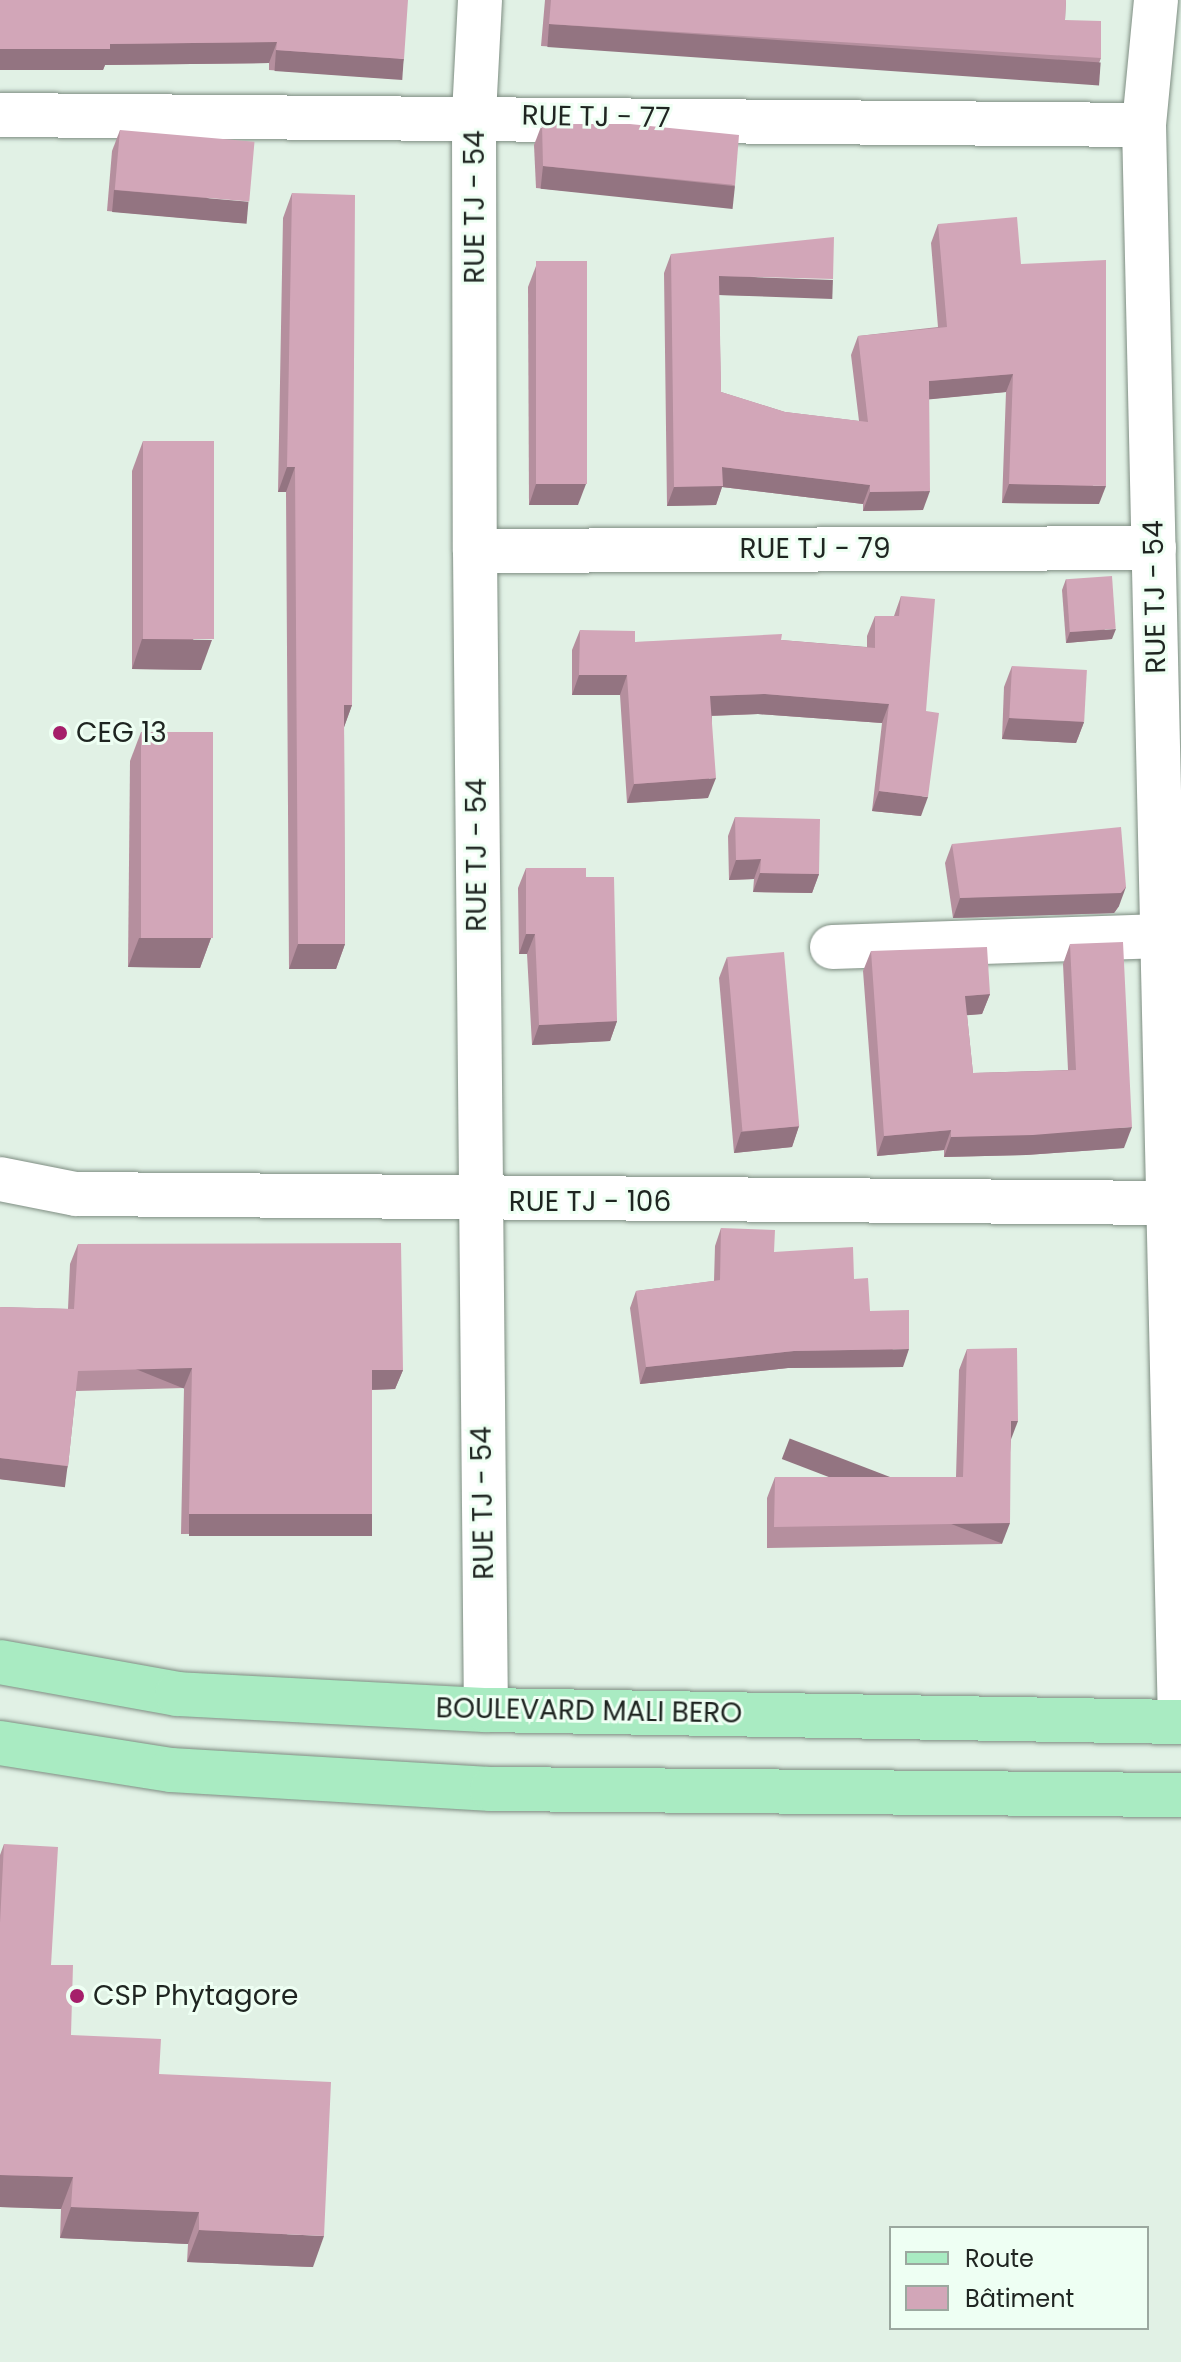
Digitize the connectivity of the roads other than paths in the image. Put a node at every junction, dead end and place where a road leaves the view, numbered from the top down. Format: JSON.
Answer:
{"nodes":[{"id":1,"x":480,"y":0,"type":"edge"},
{"id":2,"x":1156,"y":0,"type":"edge"},
{"id":3,"x":0,"y":115,"type":"edge"},
{"id":4,"x":474,"y":115,"type":"junction"},
{"id":5,"x":1144,"y":125,"type":"junction"},
{"id":6,"x":1154,"y":548,"type":"junction"},
{"id":7,"x":475,"y":551,"type":"junction"},
{"id":8,"x":1163,"y":936,"type":"junction"},
{"id":9,"x":832,"y":947,"type":"dead end"},
{"id":10,"x":0,"y":1179,"type":"edge"},
{"id":11,"x":479,"y":1201,"type":"junction"},
{"id":12,"x":1176,"y":1203,"type":"edge"},
{"id":13,"x":0,"y":1662,"type":"edge"},
{"id":14,"x":486,"y":1710,"type":"junction"},
{"id":15,"x":1180,"y":1722,"type":"edge"},
{"id":16,"x":0,"y":1743,"type":"edge"},
{"id":17,"x":1181,"y":1795,"type":"edge"}],
"edges":[{"from":1,"to":4,"type":"street","name":"RUE TJ - 54"},
{"from":2,"to":5,"type":"street","name":"RUE TJ - 54"},
{"from":3,"to":4,"type":"street","name":"RUE TJ - 77"},
{"from":4,"to":5,"type":"street","name":"RUE TJ - 77"},
{"from":4,"to":7,"type":"street","name":"RUE TJ - 54"},
{"from":5,"to":6,"type":"street","name":"RUE TJ - 54"},
{"from":6,"to":7,"type":"street","name":"RUE TJ - 79"},
{"from":6,"to":8,"type":"street","name":"RUE TJ - 54"},
{"from":7,"to":11,"type":"street","name":"RUE TJ - 54"},
{"from":8,"to":9,"type":"street"},
{"from":8,"to":12,"type":"street","name":"RUE TJ - 54"},
{"from":10,"to":11,"type":"street","name":"RUE TJ - 106"},
{"from":11,"to":12,"type":"street","name":"RUE TJ - 106"},
{"from":11,"to":14,"type":"street","name":"RUE TJ - 54"},
{"from":12,"to":15,"type":"street","name":"RUE TJ - 54"},
{"from":13,"to":14,"type":"main road","name":"BOULEVARD MALI BERO"},
{"from":14,"to":15,"type":"main road","name":"BOULEVARD MALI BERO"},
{"from":16,"to":17,"type":"main road"}]}
